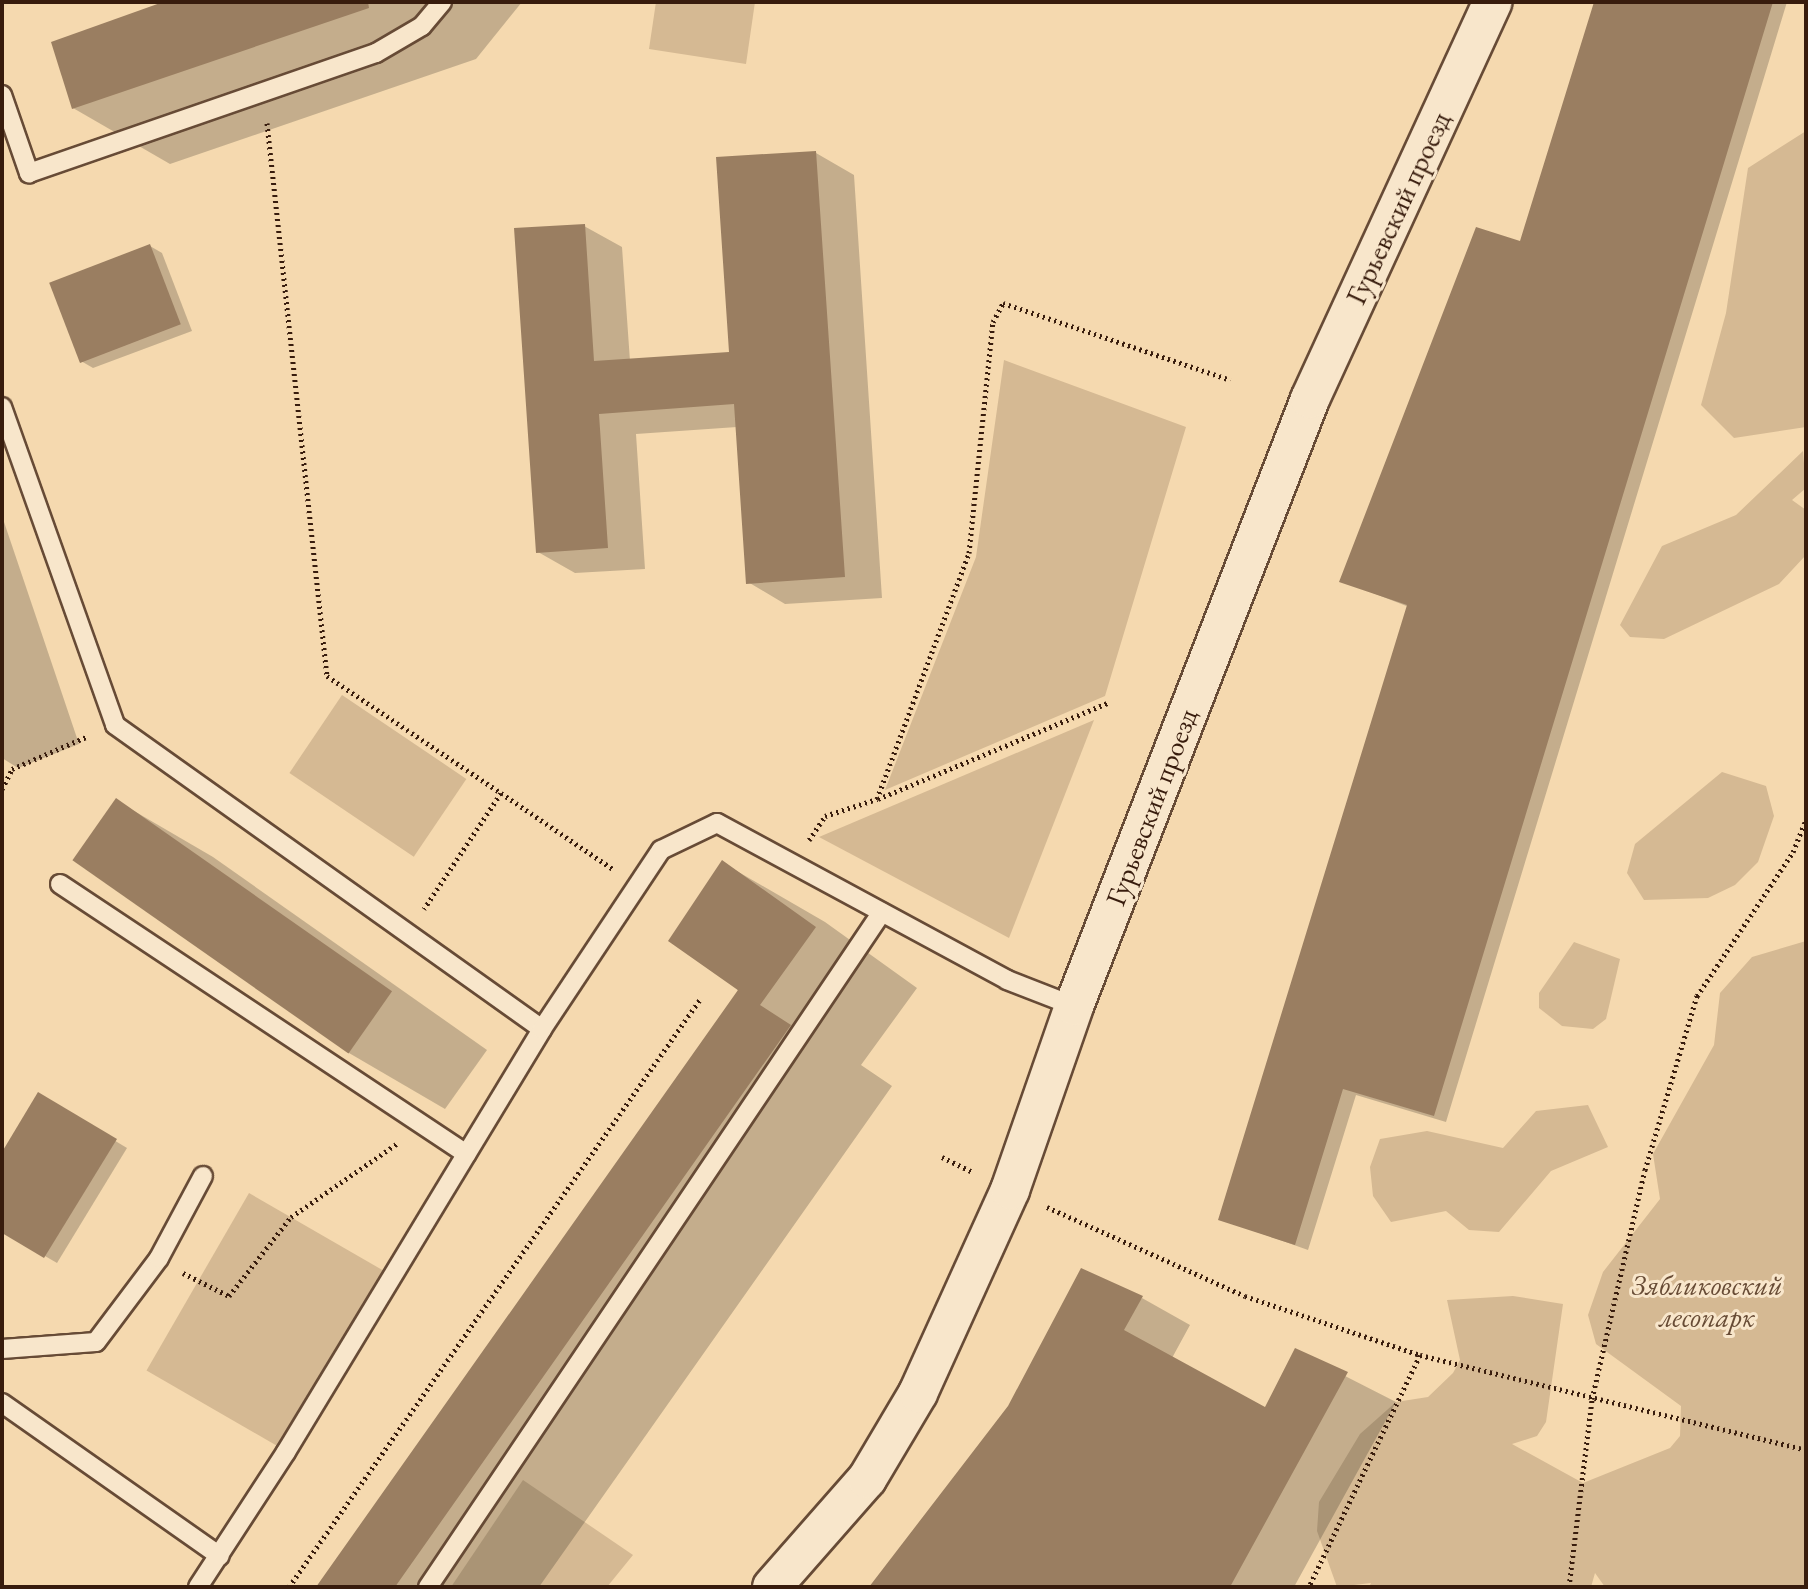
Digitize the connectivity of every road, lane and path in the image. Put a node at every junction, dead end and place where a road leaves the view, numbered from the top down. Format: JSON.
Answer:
{"nodes":[{"id":1,"x":442,"y":2,"type":"edge"},
{"id":2,"x":1493,"y":2,"type":"edge"},
{"id":3,"x":2,"y":95,"type":"edge"},
{"id":4,"x":279,"y":118,"type":"dead end"},
{"id":5,"x":1230,"y":380,"type":"dead end"},
{"id":6,"x":2,"y":407,"type":"edge"},
{"id":7,"x":1110,"y":702,"type":"dead end"},
{"id":8,"x":115,"y":725,"type":"junction"},
{"id":9,"x":2,"y":789,"type":"edge"},
{"id":10,"x":501,"y":793,"type":"junction"},
{"id":11,"x":877,"y":799,"type":"junction"},
{"id":12,"x":1806,"y":820,"type":"edge"},
{"id":13,"x":793,"y":864,"type":"junction"},
{"id":14,"x":60,"y":884,"type":"dead end"},
{"id":15,"x":638,"y":885,"type":"junction"},
{"id":16,"x":882,"y":912,"type":"junction"},
{"id":17,"x":408,"y":934,"type":"junction"},
{"id":18,"x":701,"y":998,"type":"dead end"},
{"id":19,"x":1074,"y":1006,"type":"junction"},
{"id":20,"x":542,"y":1029,"type":"junction"},
{"id":21,"x":423,"y":1126,"type":"junction"},
{"id":22,"x":466,"y":1154,"type":"junction"},
{"id":23,"x":203,"y":1176,"type":"dead end"},
{"id":24,"x":1074,"y":1220,"type":"dead end"},
{"id":25,"x":159,"y":1258,"type":"junction"},
{"id":26,"x":2,"y":1349,"type":"edge"},
{"id":27,"x":1420,"y":1355,"type":"junction"},
{"id":28,"x":1592,"y":1399,"type":"junction"},
{"id":29,"x":2,"y":1403,"type":"edge"},
{"id":30,"x":1806,"y":1450,"type":"edge"},
{"id":31,"x":220,"y":1556,"type":"junction"},
{"id":32,"x":198,"y":1587,"type":"edge"},
{"id":33,"x":289,"y":1587,"type":"edge"},
{"id":34,"x":428,"y":1587,"type":"edge"},
{"id":35,"x":772,"y":1587,"type":"edge"},
{"id":36,"x":1309,"y":1587,"type":"edge"},
{"id":37,"x":1569,"y":1587,"type":"edge"}],
"edges":[{"from":1,"to":3,"type":"lane"},
{"from":2,"to":19,"type":"street","name":"Гурьевский проезд"},
{"from":4,"to":10,"type":"path"},
{"from":5,"to":11,"type":"path"},
{"from":6,"to":8,"type":"lane"},
{"from":7,"to":11,"type":"path"},
{"from":8,"to":9,"type":"path"},
{"from":8,"to":17,"type":"lane"},
{"from":10,"to":15,"type":"path"},
{"from":10,"to":17,"type":"path"},
{"from":11,"to":13,"type":"path"},
{"from":12,"to":28,"type":"path"},
{"from":13,"to":15,"type":"lane"},
{"from":13,"to":16,"type":"lane"},
{"from":14,"to":21,"type":"lane"},
{"from":15,"to":20,"type":"lane"},
{"from":16,"to":19,"type":"lane"},
{"from":16,"to":34,"type":"lane"},
{"from":17,"to":20,"type":"lane"},
{"from":18,"to":33,"type":"path"},
{"from":19,"to":35,"type":"street","name":"Гурьевский проезд"},
{"from":20,"to":22,"type":"lane"},
{"from":21,"to":22,"type":"lane"},
{"from":21,"to":25,"type":"path"},
{"from":22,"to":31,"type":"lane"},
{"from":23,"to":25,"type":"lane"},
{"from":24,"to":27,"type":"path"},
{"from":25,"to":26,"type":"lane"},
{"from":27,"to":28,"type":"path"},
{"from":27,"to":36,"type":"path"},
{"from":28,"to":30,"type":"path"},
{"from":28,"to":37,"type":"path"},
{"from":29,"to":31,"type":"lane"},
{"from":31,"to":32,"type":"lane"}]}
